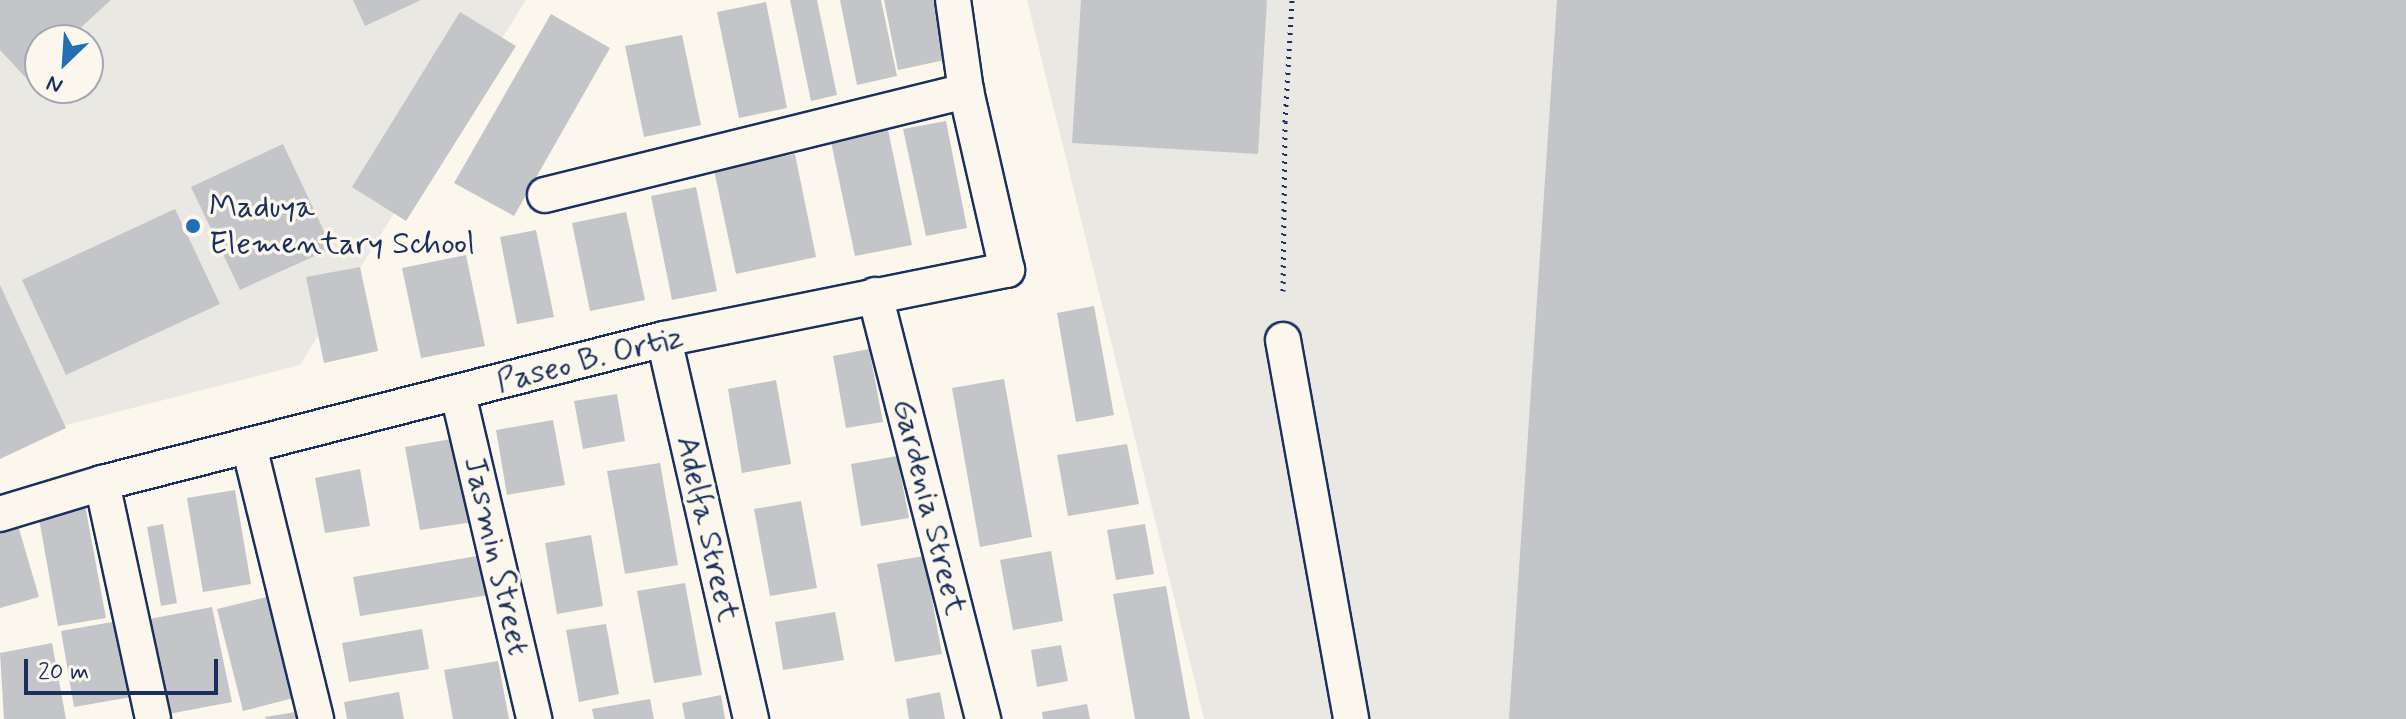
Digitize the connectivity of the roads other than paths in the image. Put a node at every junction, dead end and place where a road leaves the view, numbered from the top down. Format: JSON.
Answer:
{"nodes":[{"id":1,"x":953,"y":0,"type":"edge"},
{"id":2,"x":966,"y":91,"type":"junction"},
{"id":3,"x":545,"y":195,"type":"dead end"},
{"id":4,"x":875,"y":295,"type":"junction"},
{"id":5,"x":664,"y":339,"type":"junction"},
{"id":6,"x":1283,"y":340,"type":"road end"},
{"id":7,"x":458,"y":394,"type":"junction"},
{"id":8,"x":249,"y":446,"type":"junction"},
{"id":9,"x":102,"y":483,"type":"junction"},
{"id":10,"x":0,"y":514,"type":"edge"},
{"id":11,"x":153,"y":719,"type":"edge"},
{"id":12,"x":316,"y":719,"type":"edge"},
{"id":13,"x":534,"y":719,"type":"edge"},
{"id":14,"x":751,"y":719,"type":"edge"},
{"id":15,"x":983,"y":719,"type":"edge"},
{"id":16,"x":1351,"y":719,"type":"edge"}],
"edges":[{"from":1,"to":2,"type":"lane","name":"Paseo B. Ortiz"},
{"from":2,"to":3,"type":"lane"},
{"from":2,"to":4,"type":"lane","name":"Paseo B. Ortiz"},
{"from":4,"to":5,"type":"lane","name":"Paseo B. Ortiz"},
{"from":4,"to":15,"type":"lane","name":"Gardenia Street"},
{"from":5,"to":7,"type":"lane","name":"Paseo B. Ortiz"},
{"from":5,"to":14,"type":"lane","name":"Adelfa Street"},
{"from":6,"to":16,"type":"lane"},
{"from":7,"to":8,"type":"lane","name":"Paseo B. Ortiz"},
{"from":7,"to":13,"type":"lane","name":"Jasmin Street"},
{"from":8,"to":9,"type":"lane","name":"Paseo B. Ortiz"},
{"from":8,"to":12,"type":"lane"},
{"from":9,"to":10,"type":"lane","name":"Paseo B. Ortiz"},
{"from":9,"to":11,"type":"lane"}]}
